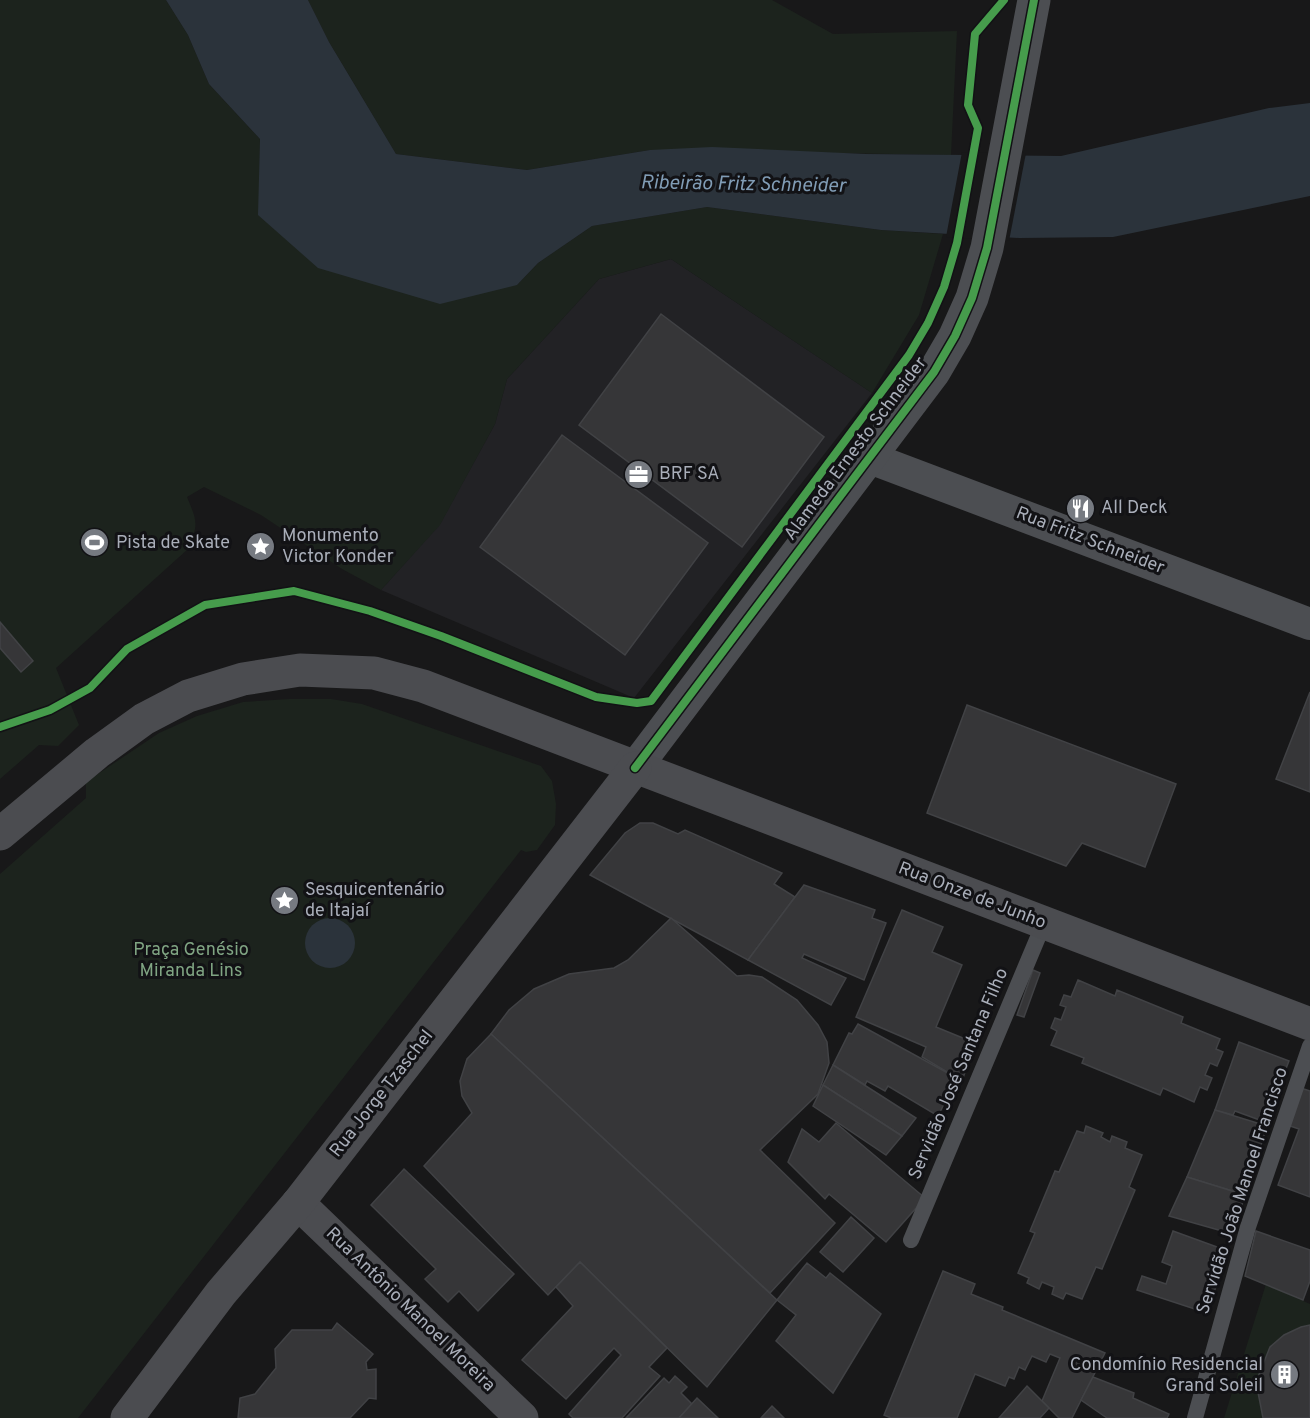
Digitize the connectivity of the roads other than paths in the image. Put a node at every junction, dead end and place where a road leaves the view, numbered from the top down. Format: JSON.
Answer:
{"nodes":[{"id":1,"x":1034,"y":0,"type":"edge"},
{"id":2,"x":870,"y":458,"type":"junction"},
{"id":3,"x":1310,"y":624,"type":"edge"},
{"id":4,"x":635,"y":768,"type":"junction"},
{"id":5,"x":0,"y":834,"type":"edge"},
{"id":6,"x":1044,"y":923,"type":"junction"},
{"id":7,"x":1310,"y":1024,"type":"edge"},
{"id":8,"x":1310,"y":1046,"type":"edge"},
{"id":9,"x":298,"y":1203,"type":"junction"},
{"id":10,"x":911,"y":1240,"type":"dead end"},
{"id":11,"x":127,"y":1418,"type":"edge"},
{"id":12,"x":522,"y":1418,"type":"edge"},
{"id":13,"x":1196,"y":1418,"type":"edge"}],
"edges":[{"from":1,"to":2,"type":"street","name":"Alameda Ernesto Schneider"},
{"from":2,"to":3,"type":"street","name":"Rua Fritz Schneider"},
{"from":2,"to":4,"type":"street","name":"Alameda Ernesto Schneider"},
{"from":4,"to":5,"type":"main road","name":"Rua Onze de Junho"},
{"from":4,"to":6,"type":"main road","name":"Rua Onze de Junho"},
{"from":4,"to":9,"type":"main road","name":"Rua Jorge Tzaschel"},
{"from":6,"to":7,"type":"main road","name":"Rua Onze de Junho"},
{"from":6,"to":10,"type":"lane","name":"Servidão José Santana Filho"},
{"from":8,"to":13,"type":"lane","name":"Servidão João Manoel Francisco"},
{"from":9,"to":11,"type":"main road","name":"Rua Jorge Tzaschel"},
{"from":9,"to":12,"type":"main road","name":"Rua Antônio Manoel Moreira"}]}
